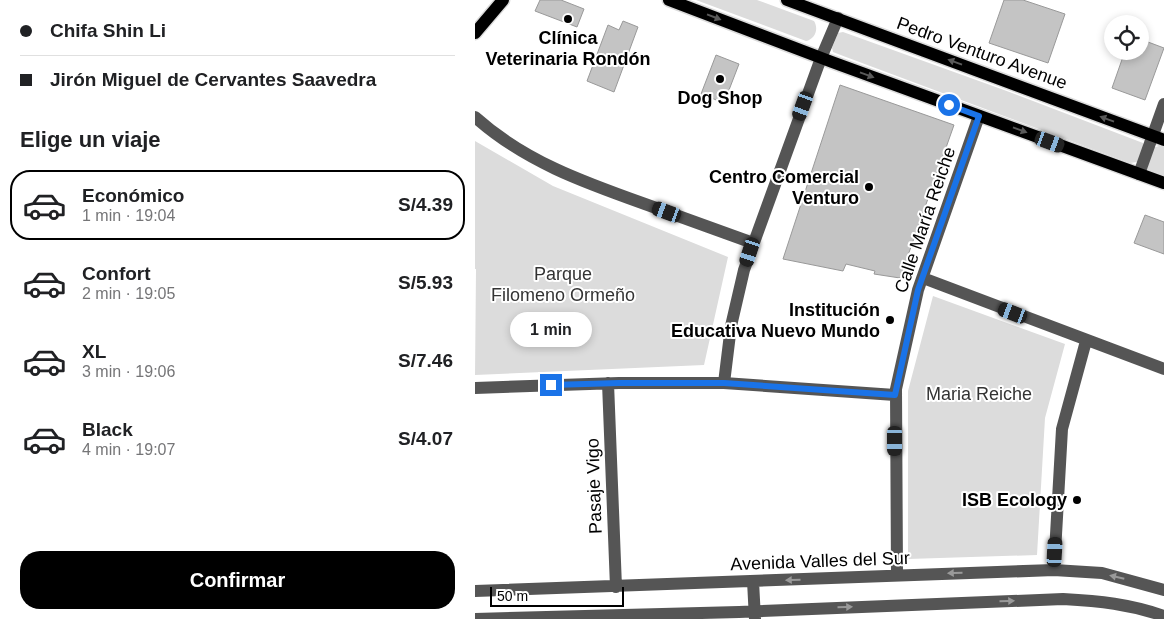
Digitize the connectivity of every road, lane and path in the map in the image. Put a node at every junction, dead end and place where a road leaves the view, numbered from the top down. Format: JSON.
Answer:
{"nodes":[{"id":1,"x":503,"y":0,"type":"edge"},
{"id":2,"x":669,"y":0,"type":"edge"},
{"id":3,"x":787,"y":0,"type":"edge"},
{"id":4,"x":838,"y":18,"type":"junction"},
{"id":5,"x":475,"y":33,"type":"edge"},
{"id":6,"x":821,"y":58,"type":"junction"},
{"id":7,"x":1164,"y":104,"type":"edge"},
{"id":8,"x":979,"y":116,"type":"junction"},
{"id":9,"x":475,"y":117,"type":"edge"},
{"id":10,"x":1158,"y":138,"type":"edge"},
{"id":11,"x":1139,"y":174,"type":"junction"},
{"id":12,"x":1164,"y":183,"type":"edge"},
{"id":13,"x":753,"y":243,"type":"junction"},
{"id":14,"x":923,"y":278,"type":"junction"},
{"id":15,"x":1086,"y":341,"type":"junction"},
{"id":16,"x":1164,"y":369,"type":"edge"},
{"id":17,"x":607,"y":383,"type":"junction"},
{"id":18,"x":724,"y":383,"type":"junction"},
{"id":19,"x":475,"y":388,"type":"edge"},
{"id":20,"x":895,"y":395,"type":"junction"},
{"id":21,"x":1054,"y":570,"type":"junction"},
{"id":22,"x":897,"y":575,"type":"junction"},
{"id":23,"x":753,"y":581,"type":"junction"},
{"id":24,"x":616,"y":587,"type":"junction"},
{"id":25,"x":1164,"y":590,"type":"edge"},
{"id":26,"x":475,"y":591,"type":"edge"},
{"id":27,"x":755,"y":615,"type":"edge"},
{"id":28,"x":1164,"y":616,"type":"edge"},
{"id":29,"x":475,"y":619,"type":"edge"}],
"edges":[{"from":1,"to":5,"type":"main road"},
{"from":2,"to":6,"type":"main road","one_way":true},
{"from":3,"to":4,"type":"main road","name":"Pedro Venturo Avenue"},
{"from":4,"to":6,"type":"street"},
{"from":10,"to":4,"type":"main road","name":"Pedro Venturo Avenue","one_way":true},
{"from":6,"to":8,"type":"main road","one_way":true},
{"from":6,"to":13,"type":"street"},
{"from":7,"to":10,"type":"street"},
{"from":8,"to":11,"type":"main road","one_way":true},
{"from":8,"to":14,"type":"street","name":"Calle María Reiche"},
{"from":9,"to":13,"type":"street"},
{"from":10,"to":11,"type":"street"},
{"from":11,"to":12,"type":"main road"},
{"from":13,"to":18,"type":"street"},
{"from":14,"to":15,"type":"street"},
{"from":14,"to":20,"type":"street","name":"Calle María Reiche"},
{"from":15,"to":16,"type":"street"},
{"from":15,"to":21,"type":"street"},
{"from":17,"to":18,"type":"street"},
{"from":17,"to":19,"type":"street"},
{"from":17,"to":24,"type":"street","name":"Pasaje Vigo"},
{"from":18,"to":20,"type":"street"},
{"from":20,"to":22,"type":"street","name":"Calle María Reiche"},
{"from":21,"to":22,"type":"street","name":"Avenida Valles del Sur","one_way":true},
{"from":25,"to":21,"type":"street","name":"Avenida Valles del Sur","one_way":true},
{"from":22,"to":23,"type":"street","name":"Avenida Valles del Sur","one_way":true},
{"from":23,"to":24,"type":"street","name":"Avenida Valles del Sur"},
{"from":23,"to":27,"type":"street"},
{"from":24,"to":26,"type":"street","name":"Avenida Valles del Sur"},
{"from":27,"to":28,"type":"street","one_way":true},
{"from":27,"to":29,"type":"street"}]}
